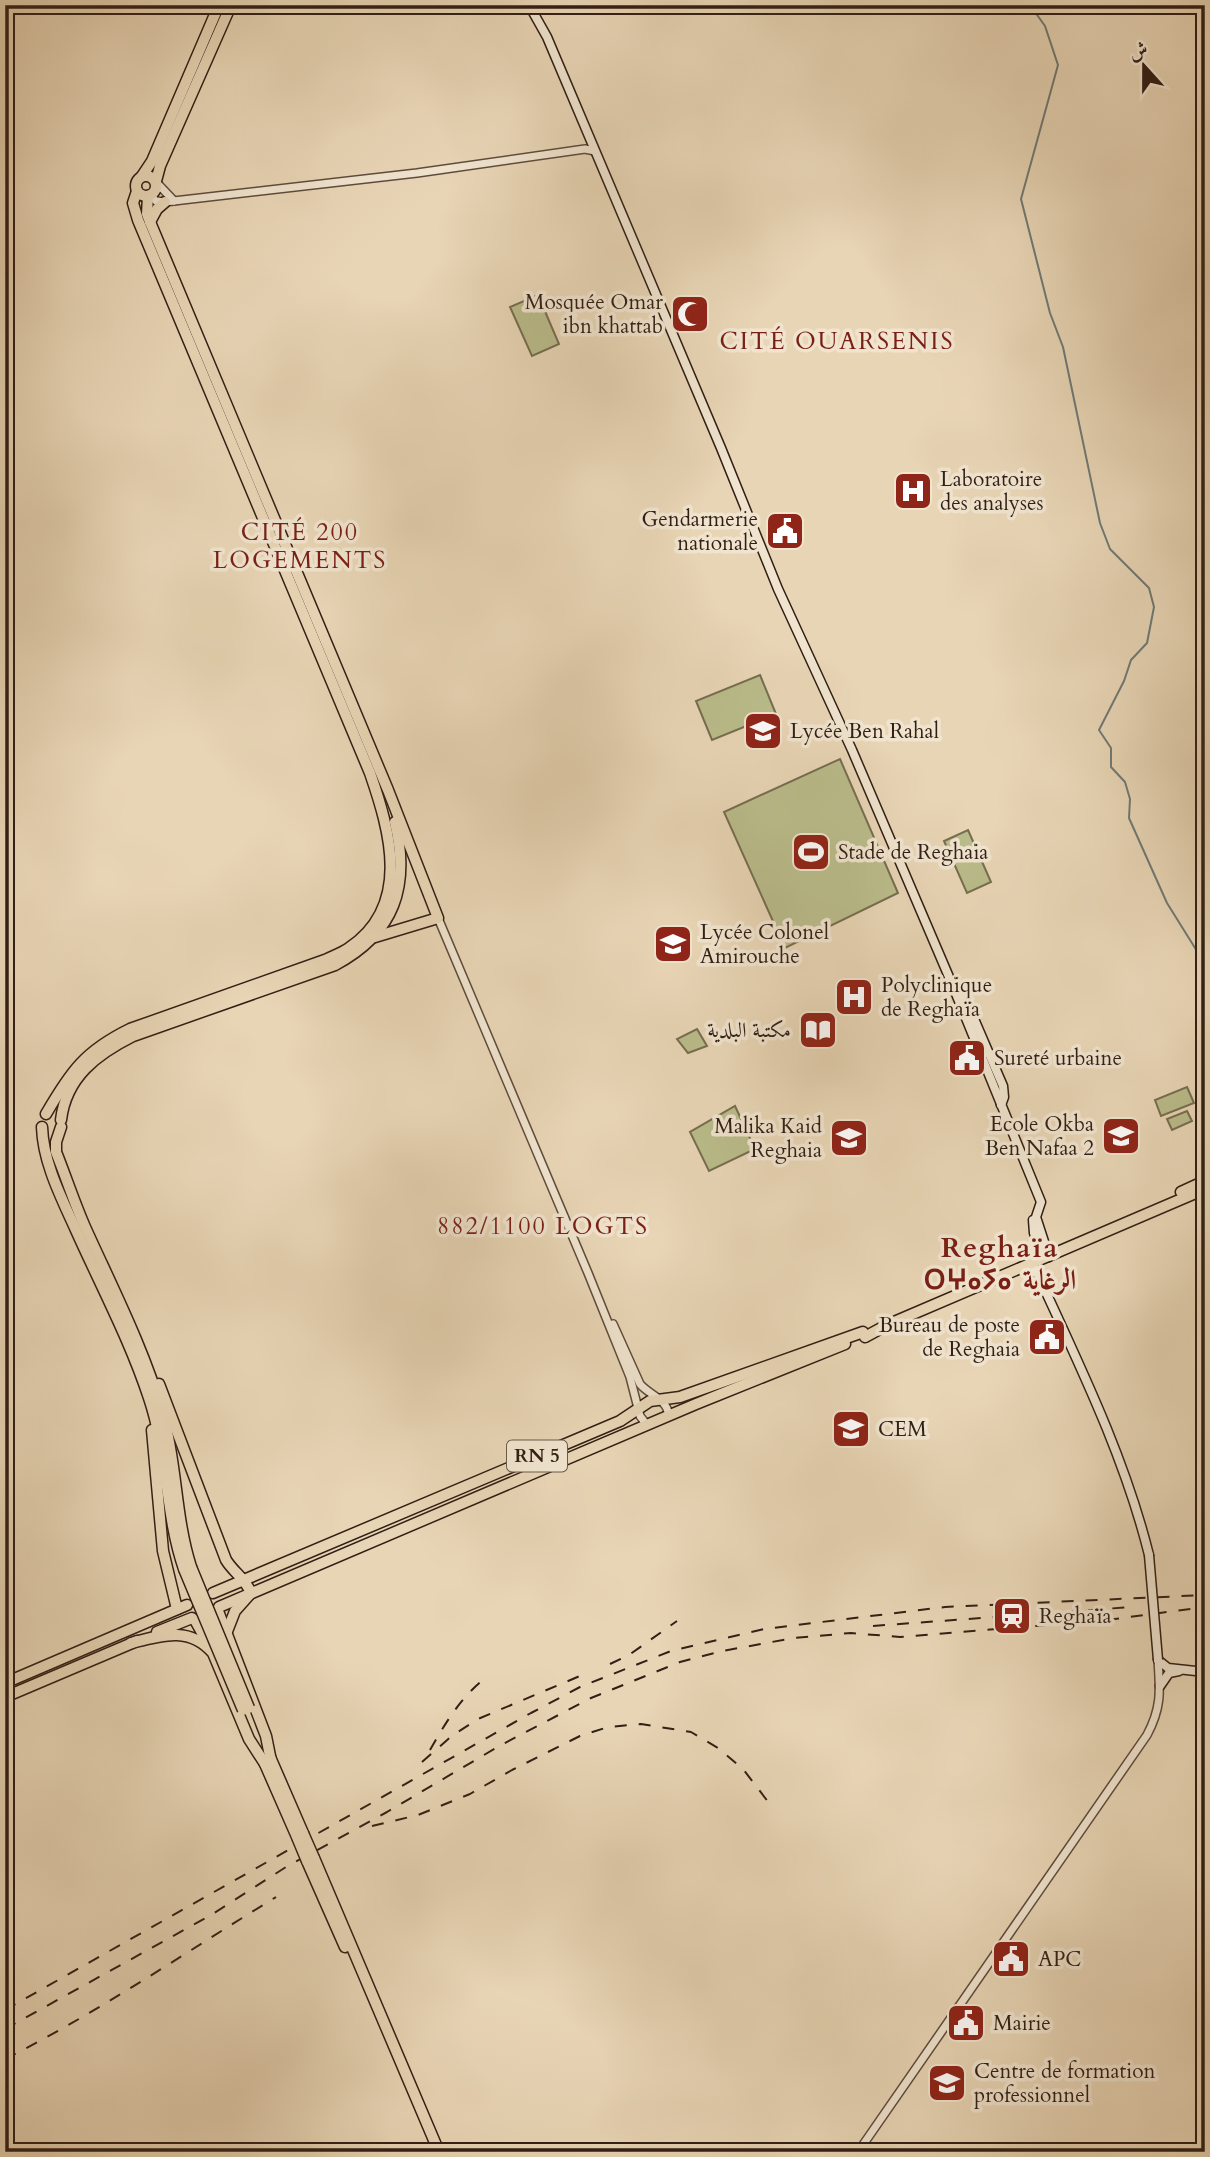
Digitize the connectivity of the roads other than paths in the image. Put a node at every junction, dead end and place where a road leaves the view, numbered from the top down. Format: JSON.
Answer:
{"nodes":[{"id":1,"x":219,"y":5,"type":"edge"},
{"id":2,"x":231,"y":5,"type":"edge"},
{"id":3,"x":529,"y":5,"type":"edge"},
{"id":4,"x":595,"y":151,"type":"junction"},
{"id":5,"x":142,"y":176,"type":"junction"},
{"id":6,"x":156,"y":182,"type":"junction"},
{"id":7,"x":137,"y":191,"type":"junction"},
{"id":8,"x":149,"y":196,"type":"junction"},
{"id":9,"x":170,"y":202,"type":"junction"},
{"id":10,"x":150,"y":222,"type":"junction"},
{"id":11,"x":388,"y":790,"type":"junction"},
{"id":12,"x":439,"y":918,"type":"junction"},
{"id":13,"x":375,"y":937,"type":"junction"},
{"id":14,"x":46,"y":1114,"type":"junction"},
{"id":15,"x":61,"y":1124,"type":"junction"},
{"id":16,"x":42,"y":1127,"type":"junction"},
{"id":17,"x":1205,"y":1181,"type":"edge"},
{"id":18,"x":1205,"y":1189,"type":"edge"},
{"id":19,"x":1182,"y":1195,"type":"junction"},
{"id":20,"x":1041,"y":1260,"type":"junction"},
{"id":21,"x":588,"y":1273,"type":"junction"},
{"id":22,"x":864,"y":1334,"type":"junction"},
{"id":23,"x":132,"y":1342,"type":"junction"},
{"id":24,"x":680,"y":1396,"type":"junction"},
{"id":25,"x":659,"y":1399,"type":"junction"},
{"id":26,"x":638,"y":1409,"type":"junction"},
{"id":27,"x":684,"y":1409,"type":"junction"},
{"id":28,"x":669,"y":1416,"type":"junction"},
{"id":29,"x":647,"y":1425,"type":"junction"},
{"id":30,"x":226,"y":1560,"type":"junction"},
{"id":31,"x":245,"y":1579,"type":"junction"},
{"id":32,"x":223,"y":1588,"type":"junction"},
{"id":33,"x":212,"y":1593,"type":"junction"},
{"id":34,"x":251,"y":1593,"type":"junction"},
{"id":35,"x":182,"y":1607,"type":"junction"},
{"id":36,"x":219,"y":1609,"type":"junction"},
{"id":37,"x":157,"y":1618,"type":"junction"},
{"id":38,"x":193,"y":1619,"type":"junction"},
{"id":39,"x":162,"y":1630,"type":"junction"},
{"id":40,"x":226,"y":1634,"type":"junction"},
{"id":41,"x":131,"y":1643,"type":"junction"},
{"id":42,"x":213,"y":1653,"type":"junction"},
{"id":43,"x":1158,"y":1660,"type":"junction"},
{"id":44,"x":1181,"y":1670,"type":"junction"},
{"id":45,"x":1205,"y":1672,"type":"edge"},
{"id":46,"x":5,"y":1683,"type":"edge"},
{"id":47,"x":1160,"y":1686,"type":"junction"},
{"id":48,"x":5,"y":1697,"type":"edge"},
{"id":49,"x":269,"y":1764,"type":"junction"},
{"id":50,"x":311,"y":1859,"type":"junction"},
{"id":51,"x":432,"y":2152,"type":"edge"},
{"id":52,"x":439,"y":2152,"type":"edge"},
{"id":53,"x":858,"y":2152,"type":"edge"}],
"edges":[{"from":1,"to":5,"type":"main road"},
{"from":2,"to":6,"type":"main road"},
{"from":3,"to":4,"type":"main road"},
{"from":4,"to":9,"type":"street"},
{"from":4,"to":20,"type":"main road"},
{"from":5,"to":6,"type":"main road"},
{"from":5,"to":7,"type":"main road"},
{"from":6,"to":8,"type":"main road"},
{"from":6,"to":9,"type":"street"},
{"from":7,"to":8,"type":"main road"},
{"from":7,"to":14,"type":"main road"},
{"from":8,"to":9,"type":"street"},
{"from":8,"to":10,"type":"main road"},
{"from":9,"to":10,"type":"main road"},
{"from":10,"to":11,"type":"main road"},
{"from":11,"to":12,"type":"main road"},
{"from":11,"to":13,"type":"main road"},
{"from":12,"to":13,"type":"main road"},
{"from":12,"to":21,"type":"street"},
{"from":13,"to":15,"type":"main road"},
{"from":14,"to":15,"type":"main road"},
{"from":14,"to":16,"type":"main road"},
{"from":15,"to":16,"type":"main road"},
{"from":15,"to":23,"type":"main road"},
{"from":16,"to":23,"type":"main road"},
{"from":17,"to":19,"type":"main road","number":"RN 5"},
{"from":18,"to":19,"type":"main road","number":"RN 5"},
{"from":19,"to":20,"type":"main road","number":"RN 5"},
{"from":20,"to":22,"type":"main road","number":"RN 5"},
{"from":20,"to":43,"type":"main road","bridge":true},
{"from":21,"to":25,"type":"street"},
{"from":21,"to":26,"type":"street"},
{"from":22,"to":24,"type":"main road","number":"RN 5"},
{"from":22,"to":27,"type":"main road","number":"RN 5"},
{"from":23,"to":30,"type":"main road"},
{"from":23,"to":35,"type":"main road"},
{"from":23,"to":49,"type":"main road","bridge":true},
{"from":24,"to":25,"type":"main road","number":"RN 5"},
{"from":24,"to":27,"type":"main road"},
{"from":25,"to":26,"type":"main road","number":"RN 5"},
{"from":25,"to":28,"type":"street"},
{"from":26,"to":29,"type":"street"},
{"from":26,"to":31,"type":"main road","number":"RN 5"},
{"from":27,"to":28,"type":"main road","number":"RN 5"},
{"from":28,"to":29,"type":"main road","number":"RN 5"},
{"from":29,"to":34,"type":"main road","number":"RN 5"},
{"from":30,"to":31,"type":"main road"},
{"from":30,"to":32,"type":"main road"},
{"from":31,"to":32,"type":"main road","number":"RN 5"},
{"from":31,"to":34,"type":"main road"},
{"from":32,"to":33,"type":"main road","number":"RN 5"},
{"from":33,"to":35,"type":"main road"},
{"from":33,"to":36,"type":"main road"},
{"from":34,"to":36,"type":"main road","number":"RN 5"},
{"from":34,"to":40,"type":"main road"},
{"from":35,"to":37,"type":"main road"},
{"from":35,"to":38,"type":"main road"},
{"from":36,"to":38,"type":"main road"},
{"from":36,"to":40,"type":"main road"},
{"from":37,"to":39,"type":"main road"},
{"from":37,"to":46,"type":"main road"},
{"from":38,"to":39,"type":"main road"},
{"from":38,"to":42,"type":"main road"},
{"from":39,"to":41,"type":"main road"},
{"from":40,"to":49,"type":"main road"},
{"from":41,"to":42,"type":"main road"},
{"from":41,"to":48,"type":"main road"},
{"from":42,"to":49,"type":"main road"},
{"from":43,"to":44,"type":"main road"},
{"from":43,"to":47,"type":"street"},
{"from":44,"to":45,"type":"main road"},
{"from":44,"to":47,"type":"main road"},
{"from":47,"to":53,"type":"street"},
{"from":49,"to":50,"type":"main road","bridge":true},
{"from":50,"to":51,"type":"main road"},
{"from":50,"to":52,"type":"main road"}]}
